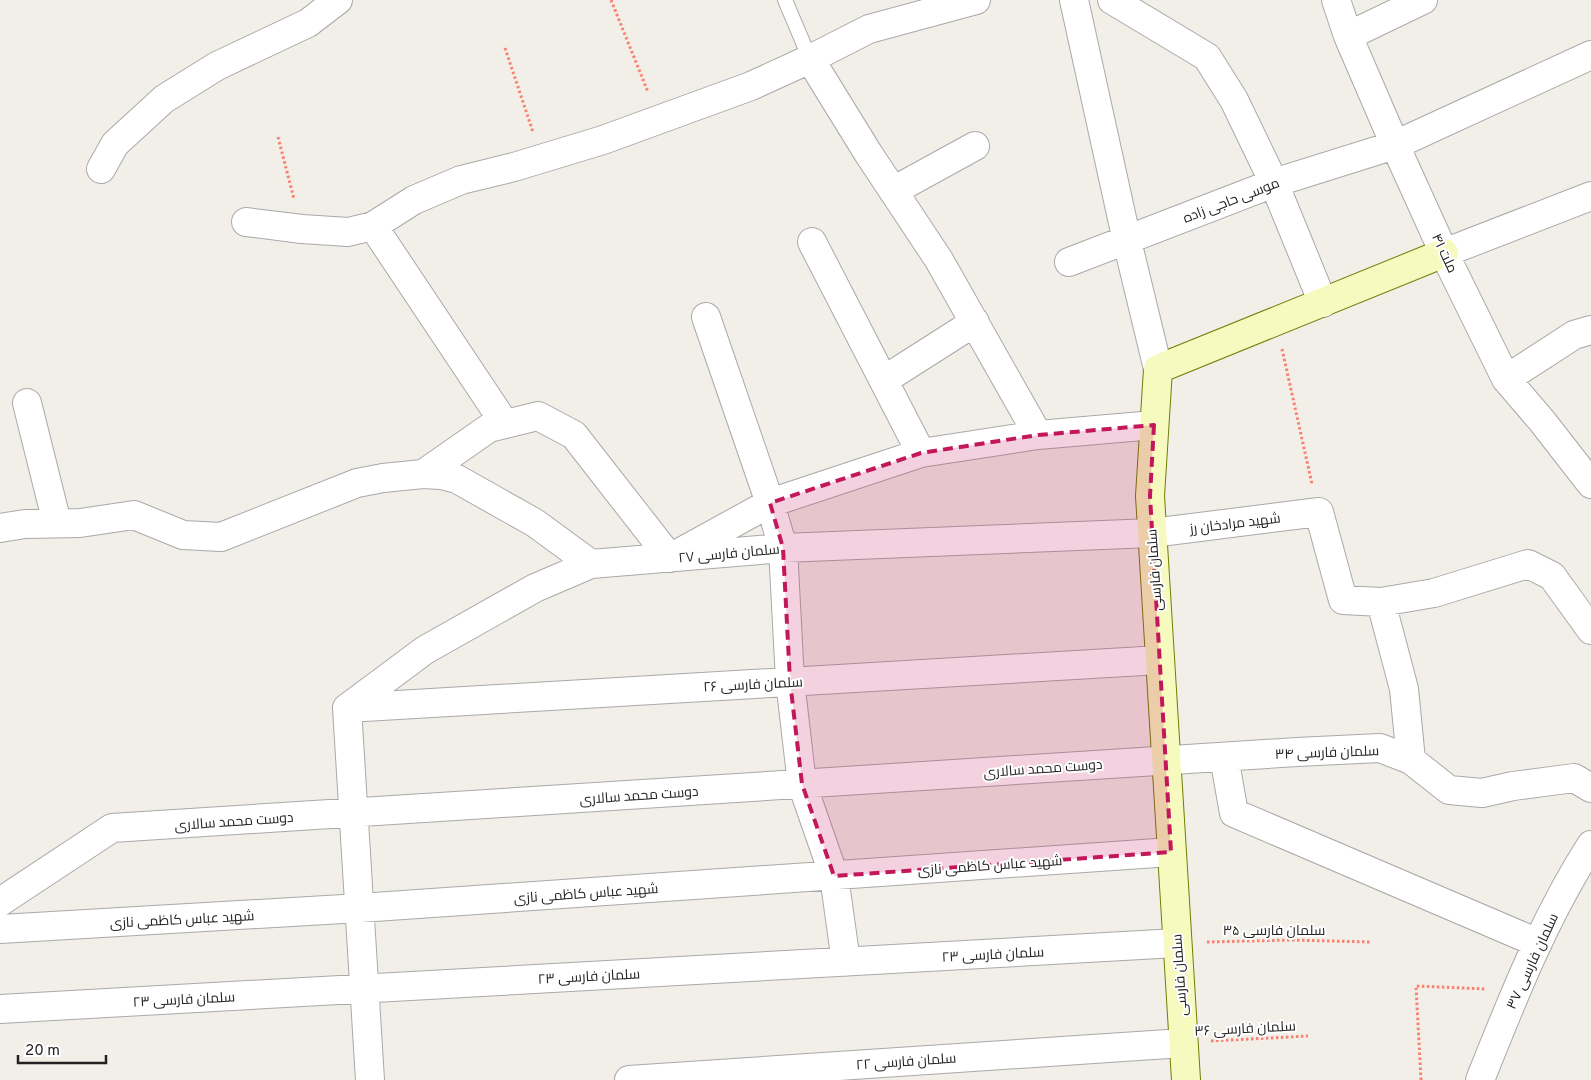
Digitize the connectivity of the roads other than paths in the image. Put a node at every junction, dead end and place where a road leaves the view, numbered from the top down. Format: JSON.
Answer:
{"nodes":[{"id":1,"x":338,"y":0,"type":"edge"},
{"id":2,"x":785,"y":0,"type":"edge"},
{"id":3,"x":976,"y":0,"type":"edge"},
{"id":4,"x":1074,"y":0,"type":"edge"},
{"id":5,"x":1112,"y":0,"type":"edge"},
{"id":6,"x":1336,"y":0,"type":"edge"},
{"id":7,"x":1423,"y":0,"type":"edge"},
{"id":8,"x":1348,"y":36,"type":"junction"},
{"id":9,"x":1591,"y":55,"type":"edge"},
{"id":10,"x":810,"y":59,"type":"junction"},
{"id":11,"x":1395,"y":145,"type":"junction"},
{"id":12,"x":975,"y":146,"type":"dead end"},
{"id":13,"x":101,"y":170,"type":"dead end"},
{"id":14,"x":1274,"y":183,"type":"junction"},
{"id":15,"x":893,"y":191,"type":"junction"},
{"id":16,"x":1591,"y":196,"type":"edge"},
{"id":17,"x":246,"y":222,"type":"dead end"},
{"id":18,"x":373,"y":226,"type":"junction"},
{"id":19,"x":1127,"y":241,"type":"junction"},
{"id":20,"x":812,"y":242,"type":"dead end"},
{"id":21,"x":1444,"y":252,"type":"junction"},
{"id":22,"x":1069,"y":262,"type":"dead end"},
{"id":23,"x":1323,"y":303,"type":"junction"},
{"id":24,"x":706,"y":317,"type":"dead end"},
{"id":25,"x":975,"y":322,"type":"junction"},
{"id":26,"x":1591,"y":330,"type":"edge"},
{"id":27,"x":1158,"y":369,"type":"junction"},
{"id":28,"x":1506,"y":379,"type":"junction"},
{"id":29,"x":884,"y":380,"type":"junction"},
{"id":30,"x":27,"y":403,"type":"dead end"},
{"id":31,"x":505,"y":424,"type":"junction"},
{"id":32,"x":1154,"y":424,"type":"junction"},
{"id":33,"x":1038,"y":434,"type":"junction"},
{"id":34,"x":921,"y":453,"type":"junction"},
{"id":35,"x":423,"y":474,"type":"junction"},
{"id":36,"x":1591,"y":484,"type":"edge"},
{"id":37,"x":770,"y":503,"type":"junction"},
{"id":38,"x":57,"y":524,"type":"junction"},
{"id":39,"x":0,"y":528,"type":"edge"},
{"id":40,"x":1152,"y":533,"type":"junction"},
{"id":41,"x":783,"y":548,"type":"junction"},
{"id":42,"x":670,"y":558,"type":"junction"},
{"id":43,"x":591,"y":564,"type":"junction"},
{"id":44,"x":1381,"y":602,"type":"junction"},
{"id":45,"x":1591,"y":630,"type":"edge"},
{"id":46,"x":1160,"y":660,"type":"junction"},
{"id":47,"x":790,"y":681,"type":"junction"},
{"id":48,"x":347,"y":708,"type":"junction"},
{"id":49,"x":1224,"y":756,"type":"junction"},
{"id":50,"x":1166,"y":760,"type":"junction"},
{"id":51,"x":1411,"y":760,"type":"junction"},
{"id":52,"x":802,"y":784,"type":"junction"},
{"id":53,"x":1591,"y":788,"type":"edge"},
{"id":54,"x":354,"y":813,"type":"junction"},
{"id":55,"x":1591,"y":846,"type":"edge"},
{"id":56,"x":1171,"y":852,"type":"junction"},
{"id":57,"x":834,"y":876,"type":"junction"},
{"id":58,"x":0,"y":902,"type":"edge"},
{"id":59,"x":360,"y":908,"type":"junction"},
{"id":60,"x":0,"y":929,"type":"edge"},
{"id":61,"x":1177,"y":943,"type":"junction"},
{"id":62,"x":1538,"y":943,"type":"junction"},
{"id":63,"x":846,"y":962,"type":"junction"},
{"id":64,"x":366,"y":989,"type":"junction"},
{"id":65,"x":0,"y":1009,"type":"edge"},
{"id":66,"x":1183,"y":1043,"type":"junction"},
{"id":67,"x":370,"y":1080,"type":"edge"},
{"id":68,"x":629,"y":1080,"type":"edge"},
{"id":69,"x":1186,"y":1080,"type":"edge"},
{"id":70,"x":1480,"y":1080,"type":"edge"}],
"edges":[{"from":1,"to":13,"type":"street"},
{"from":2,"to":10,"type":"lane"},
{"from":3,"to":10,"type":"street"},
{"from":4,"to":19,"type":"street"},
{"from":5,"to":14,"type":"street"},
{"from":6,"to":8,"type":"street","name":"ملت ۴۱"},
{"from":7,"to":8,"type":"street"},
{"from":8,"to":11,"type":"street","name":"ملت ۴۱"},
{"from":9,"to":11,"type":"street","name":"موسی حاجی زاده"},
{"from":10,"to":15,"type":"street"},
{"from":10,"to":18,"type":"street"},
{"from":11,"to":14,"type":"street","name":"موسی حاجی زاده"},
{"from":11,"to":21,"type":"street","name":"ملت ۴۱"},
{"from":12,"to":15,"type":"street"},
{"from":14,"to":19,"type":"street","name":"موسی حاجی زاده"},
{"from":14,"to":23,"type":"street"},
{"from":15,"to":25,"type":"street"},
{"from":16,"to":21,"type":"street"},
{"from":17,"to":18,"type":"street"},
{"from":18,"to":31,"type":"street"},
{"from":19,"to":22,"type":"street","name":"موسی حاجی زاده"},
{"from":19,"to":27,"type":"street"},
{"from":20,"to":29,"type":"street"},
{"from":21,"to":23,"type":"street"},
{"from":21,"to":28,"type":"street","name":"ملت ۴۱"},
{"from":23,"to":27,"type":"street"},
{"from":24,"to":37,"type":"street"},
{"from":25,"to":29,"type":"street"},
{"from":25,"to":33,"type":"street"},
{"from":26,"to":28,"type":"street"},
{"from":27,"to":32,"type":"street","name":"سلمان فارسی"},
{"from":28,"to":36,"type":"street","name":"ملت ۴۱"},
{"from":29,"to":34,"type":"street"},
{"from":30,"to":38,"type":"street"},
{"from":31,"to":35,"type":"street"},
{"from":31,"to":42,"type":"street"},
{"from":32,"to":33,"type":"street"},
{"from":32,"to":40,"type":"street","name":"سلمان فارسی"},
{"from":33,"to":34,"type":"street"},
{"from":34,"to":37,"type":"street"},
{"from":35,"to":38,"type":"street"},
{"from":35,"to":43,"type":"street"},
{"from":37,"to":41,"type":"street"},
{"from":37,"to":42,"type":"street"},
{"from":38,"to":39,"type":"street"},
{"from":40,"to":41,"type":"street","name":"سلمان فارسی ۲۷"},
{"from":40,"to":44,"type":"street","name":"شهید مرادخان رز"},
{"from":40,"to":46,"type":"street","name":"سلمان فارسی"},
{"from":41,"to":42,"type":"street","name":"سلمان فارسی ۲۷"},
{"from":41,"to":47,"type":"street"},
{"from":42,"to":43,"type":"street","name":"سلمان فارسی ۲۷"},
{"from":43,"to":48,"type":"street","name":"سلمان فارسی ۲۷"},
{"from":44,"to":45,"type":"street"},
{"from":44,"to":51,"type":"street"},
{"from":46,"to":47,"type":"street","name":"سلمان فارسی ۲۶"},
{"from":46,"to":50,"type":"street","name":"سلمان فارسی"},
{"from":47,"to":48,"type":"street","name":"سلمان فارسی ۲۶"},
{"from":47,"to":52,"type":"street"},
{"from":48,"to":54,"type":"street"},
{"from":49,"to":50,"type":"street","name":"سلمان فارسی ۳۴"},
{"from":49,"to":51,"type":"street","name":"سلمان فارسی ۳۴"},
{"from":49,"to":62,"type":"street"},
{"from":50,"to":52,"type":"street","name":"دوست محمد سالاری"},
{"from":50,"to":56,"type":"street","name":"سلمان فارسی"},
{"from":51,"to":53,"type":"street","name":"سلمان فارسی ۳۴"},
{"from":52,"to":54,"type":"street","name":"دوست محمد سالاری"},
{"from":52,"to":57,"type":"street"},
{"from":54,"to":58,"type":"street","name":"دوست محمد سالاری"},
{"from":54,"to":59,"type":"street"},
{"from":55,"to":62,"type":"street","name":"سلمان فارسی ۳۷"},
{"from":56,"to":57,"type":"street","name":"شهید عباس کاظمی نازی"},
{"from":56,"to":61,"type":"street","name":"سلمان فارسی"},
{"from":57,"to":59,"type":"street","name":"شهید عباس کاظمی نازی"},
{"from":57,"to":63,"type":"street"},
{"from":59,"to":60,"type":"street","name":"شهید عباس کاظمی نازی"},
{"from":59,"to":64,"type":"street"},
{"from":61,"to":63,"type":"street","name":"سلمان فارسی ۲۳"},
{"from":61,"to":66,"type":"street","name":"سلمان فارسی"},
{"from":62,"to":70,"type":"street","name":"سلمان فارسی ۳۷"},
{"from":63,"to":64,"type":"street","name":"سلمان فارسی ۲۳"},
{"from":64,"to":65,"type":"street","name":"سلمان فارسی ۲۳"},
{"from":64,"to":67,"type":"street"},
{"from":66,"to":68,"type":"street","name":"سلمان فارسی ۲۲"},
{"from":66,"to":69,"type":"street","name":"سلمان فارسی"}]}
